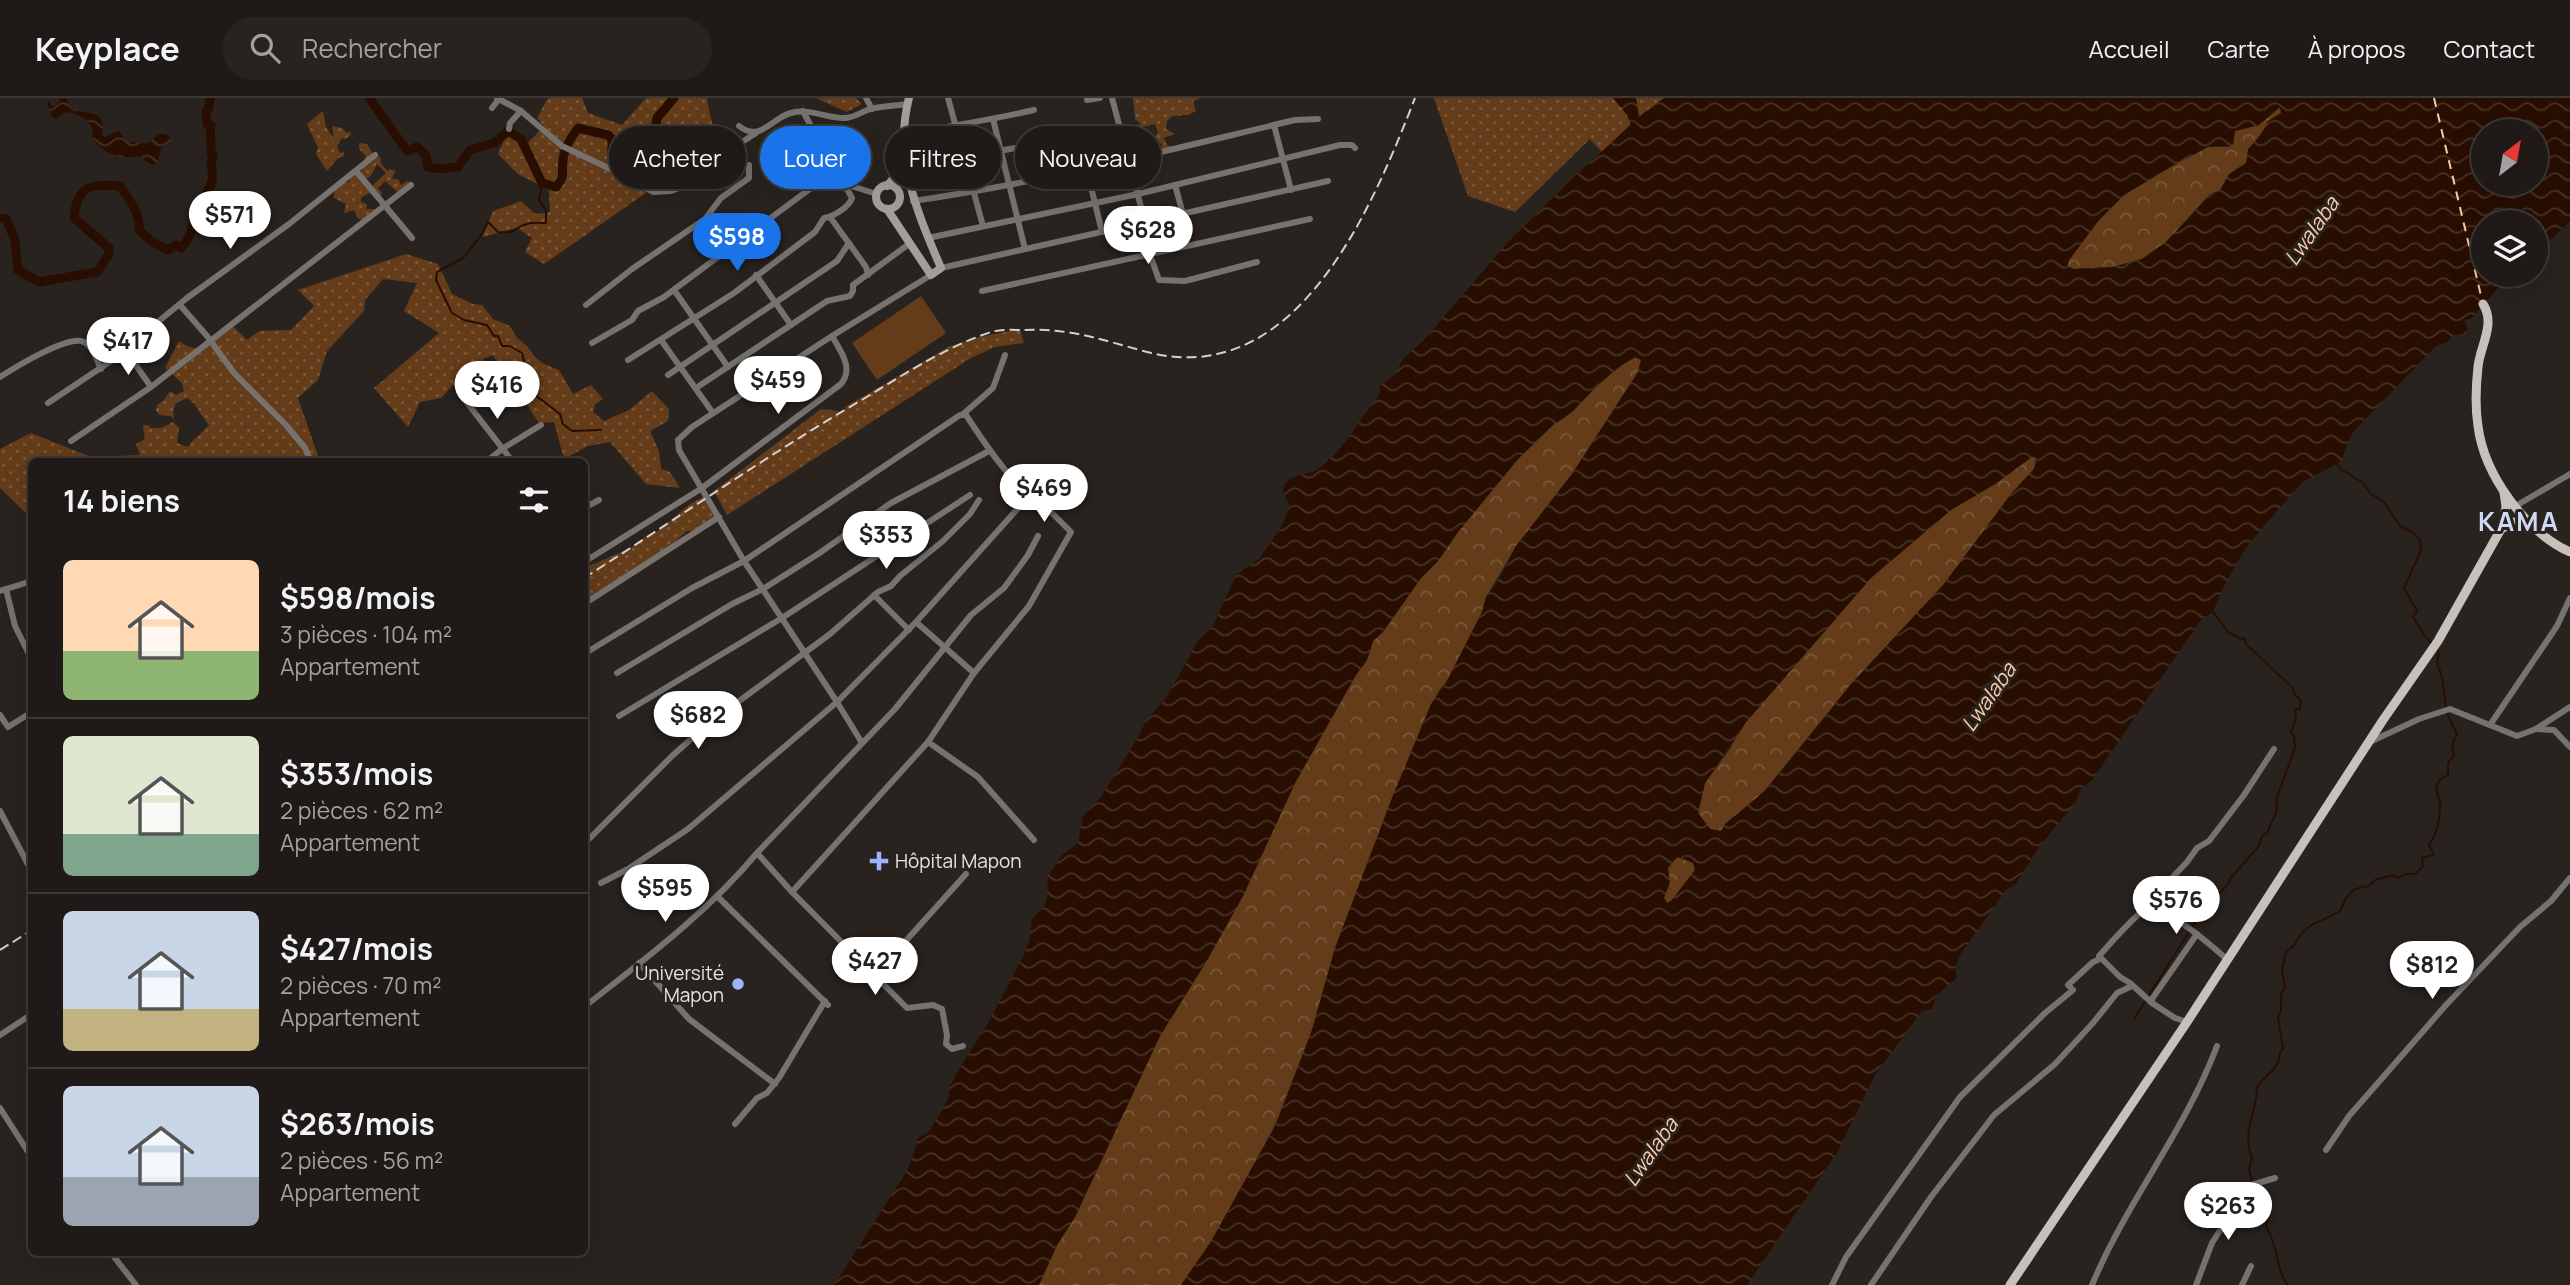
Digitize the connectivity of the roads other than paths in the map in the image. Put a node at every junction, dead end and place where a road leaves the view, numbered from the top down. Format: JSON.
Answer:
{"nodes":[{"id":1,"x":498,"y":98,"type":"edge"},
{"id":2,"x":866,"y":98,"type":"edge"},
{"id":3,"x":887,"y":98,"type":"edge"},
{"id":4,"x":948,"y":98,"type":"edge"},
{"id":5,"x":1100,"y":98,"type":"edge"},
{"id":6,"x":1112,"y":98,"type":"edge"},
{"id":7,"x":1087,"y":100,"type":"dead end"},
{"id":8,"x":908,"y":101,"type":"edge"},
{"id":9,"x":891,"y":106,"type":"junction"},
{"id":10,"x":492,"y":108,"type":"dead end"},
{"id":11,"x":872,"y":109,"type":"junction"},
{"id":12,"x":1034,"y":110,"type":"dead end"},
{"id":13,"x":521,"y":111,"type":"junction"},
{"id":14,"x":803,"y":111,"type":"junction"},
{"id":15,"x":993,"y":119,"type":"junction"},
{"id":16,"x":1318,"y":119,"type":"dead end"},
{"id":17,"x":955,"y":125,"type":"junction"},
{"id":18,"x":1273,"y":125,"type":"junction"},
{"id":19,"x":811,"y":126,"type":"edge"},
{"id":20,"x":905,"y":126,"type":"edge"},
{"id":21,"x":949,"y":126,"type":"edge"},
{"id":22,"x":995,"y":126,"type":"edge"},
{"id":23,"x":1119,"y":126,"type":"edge"},
{"id":24,"x":509,"y":130,"type":"dead end"},
{"id":25,"x":746,"y":130,"type":"edge"},
{"id":26,"x":756,"y":133,"type":"junction"},
{"id":27,"x":1355,"y":148,"type":"dead end"},
{"id":28,"x":1015,"y":149,"type":"edge"},
{"id":29,"x":1001,"y":151,"type":"joint"},
{"id":30,"x":1161,"y":151,"type":"edge"},
{"id":31,"x":375,"y":155,"type":"dead end"},
{"id":32,"x":1283,"y":159,"type":"junction"},
{"id":33,"x":749,"y":165,"type":"dead end"},
{"id":34,"x":356,"y":170,"type":"junction"},
{"id":35,"x":1328,"y":181,"type":"dead end"},
{"id":36,"x":1015,"y":183,"type":"edge"},
{"id":37,"x":1009,"y":184,"type":"junction"},
{"id":38,"x":411,"y":185,"type":"dead end"},
{"id":39,"x":1175,"y":186,"type":"junction"},
{"id":40,"x":885,"y":187,"type":"edge"},
{"id":41,"x":809,"y":189,"type":"edge"},
{"id":42,"x":846,"y":189,"type":"edge"},
{"id":43,"x":861,"y":189,"type":"edge"},
{"id":44,"x":895,"y":189,"type":"edge"},
{"id":45,"x":903,"y":189,"type":"edge"},
{"id":46,"x":910,"y":189,"type":"edge"},
{"id":47,"x":1091,"y":189,"type":"edge"},
{"id":48,"x":1137,"y":189,"type":"edge"},
{"id":49,"x":1291,"y":190,"type":"junction"},
{"id":50,"x":973,"y":191,"type":"junction"},
{"id":51,"x":877,"y":194,"type":"junction"},
{"id":52,"x":1138,"y":194,"type":"junction"},
{"id":53,"x":899,"y":197,"type":"junction"},
{"id":54,"x":913,"y":201,"type":"junction"},
{"id":55,"x":1095,"y":203,"type":"junction"},
{"id":56,"x":385,"y":205,"type":"junction"},
{"id":57,"x":887,"y":209,"type":"junction"},
{"id":58,"x":710,"y":214,"type":"junction"},
{"id":59,"x":1183,"y":214,"type":"junction"},
{"id":60,"x":830,"y":217,"type":"junction"},
{"id":61,"x":1018,"y":219,"type":"junction"},
{"id":62,"x":1310,"y":219,"type":"dead end"},
{"id":63,"x":1145,"y":222,"type":"junction"},
{"id":64,"x":983,"y":226,"type":"junction"},
{"id":65,"x":1102,"y":232,"type":"junction"},
{"id":66,"x":412,"y":238,"type":"dead end"},
{"id":67,"x":928,"y":238,"type":"junction"},
{"id":68,"x":737,"y":242,"type":"junction"},
{"id":69,"x":849,"y":243,"type":"junction"},
{"id":70,"x":909,"y":244,"type":"junction"},
{"id":71,"x":1025,"y":249,"type":"junction"},
{"id":72,"x":1149,"y":252,"type":"junction"},
{"id":73,"x":1258,"y":262,"type":"dead end"},
{"id":74,"x":941,"y":268,"type":"junction"},
{"id":75,"x":757,"y":275,"type":"junction"},
{"id":76,"x":868,"y":275,"type":"junction"},
{"id":77,"x":931,"y":275,"type":"junction"},
{"id":78,"x":674,"y":290,"type":"junction"},
{"id":79,"x":982,"y":291,"type":"dead end"},
{"id":80,"x":776,"y":303,"type":"junction"},
{"id":81,"x":2483,"y":304,"type":"dead end"},
{"id":82,"x":180,"y":305,"type":"junction"},
{"id":83,"x":586,"y":305,"type":"dead end"},
{"id":84,"x":694,"y":318,"type":"junction"},
{"id":85,"x":791,"y":325,"type":"junction"},
{"id":86,"x":832,"y":337,"type":"junction"},
{"id":87,"x":662,"y":340,"type":"junction"},
{"id":88,"x":211,"y":341,"type":"junction"},
{"id":89,"x":592,"y":343,"type":"dead end"},
{"id":90,"x":711,"y":346,"type":"junction"},
{"id":91,"x":126,"y":351,"type":"junction"},
{"id":92,"x":1005,"y":355,"type":"dead end"},
{"id":93,"x":628,"y":360,"type":"dead end"},
{"id":94,"x":681,"y":366,"type":"junction"},
{"id":95,"x":728,"y":367,"type":"junction"},
{"id":96,"x":101,"y":369,"type":"junction"},
{"id":97,"x":668,"y":375,"type":"dead end"},
{"id":98,"x":0,"y":377,"type":"edge"},
{"id":99,"x":152,"y":387,"type":"junction"},
{"id":100,"x":696,"y":388,"type":"junction"},
{"id":101,"x":461,"y":395,"type":"dead end"},
{"id":102,"x":48,"y":403,"type":"dead end"},
{"id":103,"x":713,"y":413,"type":"junction"},
{"id":104,"x":962,"y":415,"type":"junction"},
{"id":105,"x":541,"y":425,"type":"dead end"},
{"id":106,"x":71,"y":440,"type":"dead end"},
{"id":107,"x":502,"y":449,"type":"junction"},
{"id":108,"x":989,"y":451,"type":"junction"},
{"id":109,"x":309,"y":458,"type":"edge"},
{"id":110,"x":491,"y":458,"type":"edge"},
{"id":111,"x":510,"y":458,"type":"edge"},
{"id":112,"x":2570,"y":474,"type":"edge"},
{"id":113,"x":702,"y":488,"type":"junction"},
{"id":114,"x":2504,"y":492,"type":"junction"},
{"id":115,"x":970,"y":495,"type":"dead end"},
{"id":116,"x":1029,"y":496,"type":"junction"},
{"id":117,"x":598,"y":500,"type":"dead end"},
{"id":118,"x":979,"y":500,"type":"dead end"},
{"id":119,"x":588,"y":506,"type":"edge"},
{"id":120,"x":2514,"y":507,"type":"junction"},
{"id":121,"x":719,"y":517,"type":"junction"},
{"id":122,"x":2528,"y":523,"type":"junction"},
{"id":123,"x":2501,"y":529,"type":"junction"},
{"id":124,"x":1038,"y":536,"type":"dead end"},
{"id":125,"x":2570,"y":552,"type":"edge"},
{"id":126,"x":588,"y":559,"type":"edge"},
{"id":127,"x":744,"y":561,"type":"junction"},
{"id":128,"x":28,"y":582,"type":"edge"},
{"id":129,"x":763,"y":589,"type":"junction"},
{"id":130,"x":3,"y":590,"type":"edge"},
{"id":131,"x":874,"y":595,"type":"junction"},
{"id":132,"x":2570,"y":598,"type":"edge"},
{"id":133,"x":588,"y":601,"type":"edge"},
{"id":134,"x":782,"y":618,"type":"junction"},
{"id":135,"x":916,"y":622,"type":"junction"},
{"id":136,"x":909,"y":629,"type":"junction"},
{"id":137,"x":945,"y":648,"type":"junction"},
{"id":138,"x":28,"y":652,"type":"edge"},
{"id":139,"x":588,"y":652,"type":"edge"},
{"id":140,"x":805,"y":652,"type":"junction"},
{"id":141,"x":617,"y":673,"type":"dead end"},
{"id":142,"x":974,"y":673,"type":"junction"},
{"id":143,"x":837,"y":702,"type":"junction"},
{"id":144,"x":2570,"y":707,"type":"edge"},
{"id":145,"x":28,"y":714,"type":"edge"},
{"id":146,"x":0,"y":715,"type":"edge"},
{"id":147,"x":619,"y":716,"type":"dead end"},
{"id":148,"x":2490,"y":725,"type":"junction"},
{"id":149,"x":2536,"y":729,"type":"junction"},
{"id":150,"x":928,"y":742,"type":"junction"},
{"id":151,"x":2370,"y":742,"type":"junction"},
{"id":152,"x":862,"y":743,"type":"junction"},
{"id":153,"x":2570,"y":747,"type":"edge"},
{"id":154,"x":2274,"y":749,"type":"dead end"},
{"id":155,"x":0,"y":811,"type":"edge"},
{"id":156,"x":588,"y":840,"type":"edge"},
{"id":157,"x":1034,"y":840,"type":"dead end"},
{"id":158,"x":757,"y":853,"type":"junction"},
{"id":159,"x":28,"y":864,"type":"edge"},
{"id":160,"x":965,"y":874,"type":"dead end"},
{"id":161,"x":2570,"y":878,"type":"edge"},
{"id":162,"x":601,"y":883,"type":"dead end"},
{"id":163,"x":792,"y":892,"type":"junction"},
{"id":164,"x":718,"y":897,"type":"junction"},
{"id":165,"x":2156,"y":902,"type":"junction"},
{"id":166,"x":2197,"y":933,"type":"junction"},
{"id":167,"x":2099,"y":956,"type":"junction"},
{"id":168,"x":2228,"y":960,"type":"junction"},
{"id":169,"x":639,"y":963,"type":"junction"},
{"id":170,"x":879,"y":982,"type":"junction"},
{"id":171,"x":2132,"y":986,"type":"junction"},
{"id":172,"x":2152,"y":1003,"type":"junction"},
{"id":173,"x":588,"y":1004,"type":"edge"},
{"id":174,"x":28,"y":1017,"type":"edge"},
{"id":175,"x":2187,"y":1022,"type":"junction"},
{"id":176,"x":0,"y":1035,"type":"edge"},
{"id":177,"x":963,"y":1046,"type":"dead end"},
{"id":178,"x":2217,"y":1046,"type":"dead end"},
{"id":179,"x":775,"y":1084,"type":"junction"},
{"id":180,"x":0,"y":1108,"type":"edge"},
{"id":181,"x":735,"y":1124,"type":"dead end"},
{"id":182,"x":2326,"y":1150,"type":"dead end"},
{"id":183,"x":28,"y":1152,"type":"edge"},
{"id":184,"x":2275,"y":1178,"type":"dead end"},
{"id":185,"x":113,"y":1256,"type":"edge"},
{"id":186,"x":2251,"y":1266,"type":"dead end"},
{"id":187,"x":136,"y":1285,"type":"edge"},
{"id":188,"x":1832,"y":1285,"type":"edge"},
{"id":189,"x":1871,"y":1285,"type":"edge"},
{"id":190,"x":2010,"y":1285,"type":"edge"},
{"id":191,"x":2092,"y":1285,"type":"edge"},
{"id":192,"x":2196,"y":1285,"type":"edge"},
{"id":193,"x":2242,"y":1285,"type":"edge"}],
"edges":[{"from":1,"to":10,"type":"street"},
{"from":1,"to":13,"type":"street"},
{"from":2,"to":11,"type":"street"},
{"from":3,"to":9,"type":"street"},
{"from":4,"to":17,"type":"street"},
{"from":5,"to":7,"type":"street"},
{"from":6,"to":23,"type":"street"},
{"from":8,"to":9,"type":"street"},
{"from":8,"to":20,"type":"street"},
{"from":9,"to":11,"type":"street"},
{"from":11,"to":14,"type":"street"},
{"from":12,"to":15,"type":"street"},
{"from":13,"to":24,"type":"street"},
{"from":13,"to":26,"type":"street"},
{"from":14,"to":19,"type":"street"},
{"from":14,"to":26,"type":"street"},
{"from":15,"to":17,"type":"street"},
{"from":15,"to":22,"type":"street"},
{"from":16,"to":18,"type":"street"},
{"from":17,"to":21,"type":"street"},
{"from":18,"to":30,"type":"street"},
{"from":18,"to":32,"type":"street"},
{"from":25,"to":26,"type":"street"},
{"from":27,"to":32,"type":"street"},
{"from":28,"to":29,"type":"street"},
{"from":29,"to":37,"type":"street"},
{"from":31,"to":34,"type":"street"},
{"from":32,"to":39,"type":"street"},
{"from":32,"to":49,"type":"street"},
{"from":33,"to":58,"type":"street"},
{"from":34,"to":56,"type":"street"},
{"from":34,"to":82,"type":"street"},
{"from":35,"to":49,"type":"street"},
{"from":36,"to":37,"type":"street"},
{"from":37,"to":50,"type":"street"},
{"from":37,"to":61,"type":"street"},
{"from":38,"to":56,"type":"street"},
{"from":39,"to":52,"type":"street"},
{"from":39,"to":59,"type":"street"},
{"from":40,"to":51,"type":"street"},
{"from":41,"to":68,"type":"street"},
{"from":42,"to":60,"type":"street"},
{"from":43,"to":51,"type":"street"},
{"from":44,"to":53,"type":"street"},
{"from":45,"to":53,"type":"street"},
{"from":46,"to":54,"type":"street"},
{"from":47,"to":55,"type":"street"},
{"from":48,"to":52,"type":"street"},
{"from":49,"to":59,"type":"street"},
{"from":50,"to":54,"type":"street"},
{"from":50,"to":64,"type":"street"},
{"from":51,"to":57,"type":"street"},
{"from":52,"to":55,"type":"street"},
{"from":52,"to":63,"type":"street"},
{"from":53,"to":54,"type":"street"},
{"from":53,"to":57,"type":"street"},
{"from":54,"to":67,"type":"street"},
{"from":55,"to":61,"type":"street"},
{"from":55,"to":65,"type":"street"},
{"from":56,"to":66,"type":"street"},
{"from":56,"to":88,"type":"street"},
{"from":57,"to":70,"type":"street"},
{"from":58,"to":68,"type":"street"},
{"from":58,"to":83,"type":"street"},
{"from":59,"to":63,"type":"street"},
{"from":60,"to":69,"type":"street"},
{"from":60,"to":75,"type":"street"},
{"from":61,"to":64,"type":"street"},
{"from":61,"to":71,"type":"street"},
{"from":62,"to":72,"type":"street"},
{"from":63,"to":65,"type":"street"},
{"from":63,"to":72,"type":"street"},
{"from":64,"to":67,"type":"street"},
{"from":65,"to":71,"type":"street"},
{"from":67,"to":74,"type":"street"},
{"from":68,"to":78,"type":"street"},
{"from":69,"to":76,"type":"street"},
{"from":69,"to":80,"type":"street"},
{"from":70,"to":76,"type":"street"},
{"from":70,"to":77,"type":"street"},
{"from":71,"to":74,"type":"street"},
{"from":72,"to":73,"type":"street"},
{"from":72,"to":79,"type":"street"},
{"from":74,"to":77,"type":"street"},
{"from":75,"to":80,"type":"street"},
{"from":75,"to":84,"type":"street"},
{"from":76,"to":85,"type":"street"},
{"from":77,"to":86,"type":"street"},
{"from":78,"to":84,"type":"street"},
{"from":78,"to":89,"type":"street"},
{"from":80,"to":85,"type":"street"},
{"from":80,"to":90,"type":"street"},
{"from":81,"to":114,"type":"main road"},
{"from":82,"to":88,"type":"street"},
{"from":82,"to":91,"type":"street"},
{"from":84,"to":87,"type":"street"},
{"from":84,"to":90,"type":"street"},
{"from":85,"to":95,"type":"street"},
{"from":86,"to":103,"type":"street"},
{"from":86,"to":113,"type":"street"},
{"from":87,"to":93,"type":"street"},
{"from":87,"to":94,"type":"street"},
{"from":88,"to":99,"type":"street"},
{"from":88,"to":109,"type":"street"},
{"from":90,"to":94,"type":"street"},
{"from":90,"to":95,"type":"street"},
{"from":91,"to":96,"type":"street"},
{"from":91,"to":99,"type":"street"},
{"from":92,"to":104,"type":"street"},
{"from":94,"to":97,"type":"street"},
{"from":94,"to":100,"type":"street"},
{"from":95,"to":100,"type":"street"},
{"from":96,"to":98,"type":"street"},
{"from":96,"to":102,"type":"street"},
{"from":99,"to":106,"type":"street"},
{"from":100,"to":103,"type":"street"},
{"from":101,"to":107,"type":"street"},
{"from":103,"to":113,"type":"street"},
{"from":104,"to":108,"type":"street"},
{"from":104,"to":127,"type":"street"},
{"from":105,"to":107,"type":"street"},
{"from":107,"to":110,"type":"street"},
{"from":107,"to":111,"type":"street"},
{"from":108,"to":116,"type":"street"},
{"from":108,"to":129,"type":"street"},
{"from":112,"to":120,"type":"street"},
{"from":113,"to":121,"type":"street"},
{"from":113,"to":126,"type":"street"},
{"from":114,"to":120,"type":"main road"},
{"from":114,"to":123,"type":"main road"},
{"from":115,"to":134,"type":"street"},
{"from":116,"to":135,"type":"street"},
{"from":116,"to":142,"type":"street"},
{"from":117,"to":119,"type":"street"},
{"from":118,"to":131,"type":"street"},
{"from":120,"to":122,"type":"main road"},
{"from":121,"to":127,"type":"street"},
{"from":121,"to":133,"type":"street"},
{"from":122,"to":123,"type":"main road"},
{"from":122,"to":125,"type":"main road"},
{"from":123,"to":151,"type":"main road"},
{"from":124,"to":137,"type":"street"},
{"from":127,"to":129,"type":"street"},
{"from":127,"to":139,"type":"street"},
{"from":128,"to":130,"type":"street"},
{"from":129,"to":134,"type":"street"},
{"from":129,"to":141,"type":"street"},
{"from":130,"to":138,"type":"street"},
{"from":131,"to":136,"type":"street"},
{"from":131,"to":140,"type":"street"},
{"from":132,"to":148,"type":"street"},
{"from":134,"to":140,"type":"street"},
{"from":134,"to":147,"type":"street"},
{"from":135,"to":136,"type":"street"},
{"from":135,"to":137,"type":"street"},
{"from":136,"to":143,"type":"street"},
{"from":137,"to":142,"type":"street"},
{"from":137,"to":152,"type":"street"},
{"from":140,"to":143,"type":"street"},
{"from":140,"to":156,"type":"street"},
{"from":142,"to":150,"type":"street"},
{"from":143,"to":152,"type":"street"},
{"from":143,"to":162,"type":"street"},
{"from":144,"to":149,"type":"street"},
{"from":145,"to":146,"type":"street"},
{"from":148,"to":149,"type":"street"},
{"from":148,"to":151,"type":"street"},
{"from":149,"to":153,"type":"street"},
{"from":150,"to":157,"type":"street"},
{"from":150,"to":163,"type":"street"},
{"from":151,"to":168,"type":"main road"},
{"from":152,"to":158,"type":"street"},
{"from":154,"to":165,"type":"street"},
{"from":155,"to":159,"type":"street"},
{"from":158,"to":163,"type":"street"},
{"from":158,"to":164,"type":"street"},
{"from":160,"to":170,"type":"street"},
{"from":161,"to":182,"type":"street"},
{"from":163,"to":170,"type":"street"},
{"from":164,"to":169,"type":"street"},
{"from":164,"to":179,"type":"street"},
{"from":165,"to":166,"type":"street"},
{"from":165,"to":167,"type":"street"},
{"from":166,"to":168,"type":"street"},
{"from":166,"to":172,"type":"street"},
{"from":167,"to":171,"type":"street"},
{"from":167,"to":188,"type":"street"},
{"from":168,"to":175,"type":"main road"},
{"from":169,"to":173,"type":"street"},
{"from":169,"to":179,"type":"street"},
{"from":170,"to":177,"type":"street"},
{"from":171,"to":172,"type":"street"},
{"from":171,"to":189,"type":"street"},
{"from":172,"to":175,"type":"street"},
{"from":174,"to":176,"type":"street"},
{"from":175,"to":190,"type":"main road"},
{"from":178,"to":191,"type":"street"},
{"from":179,"to":181,"type":"street"},
{"from":180,"to":183,"type":"street"},
{"from":184,"to":192,"type":"street"},
{"from":185,"to":187,"type":"street"},
{"from":186,"to":193,"type":"street"}]}
